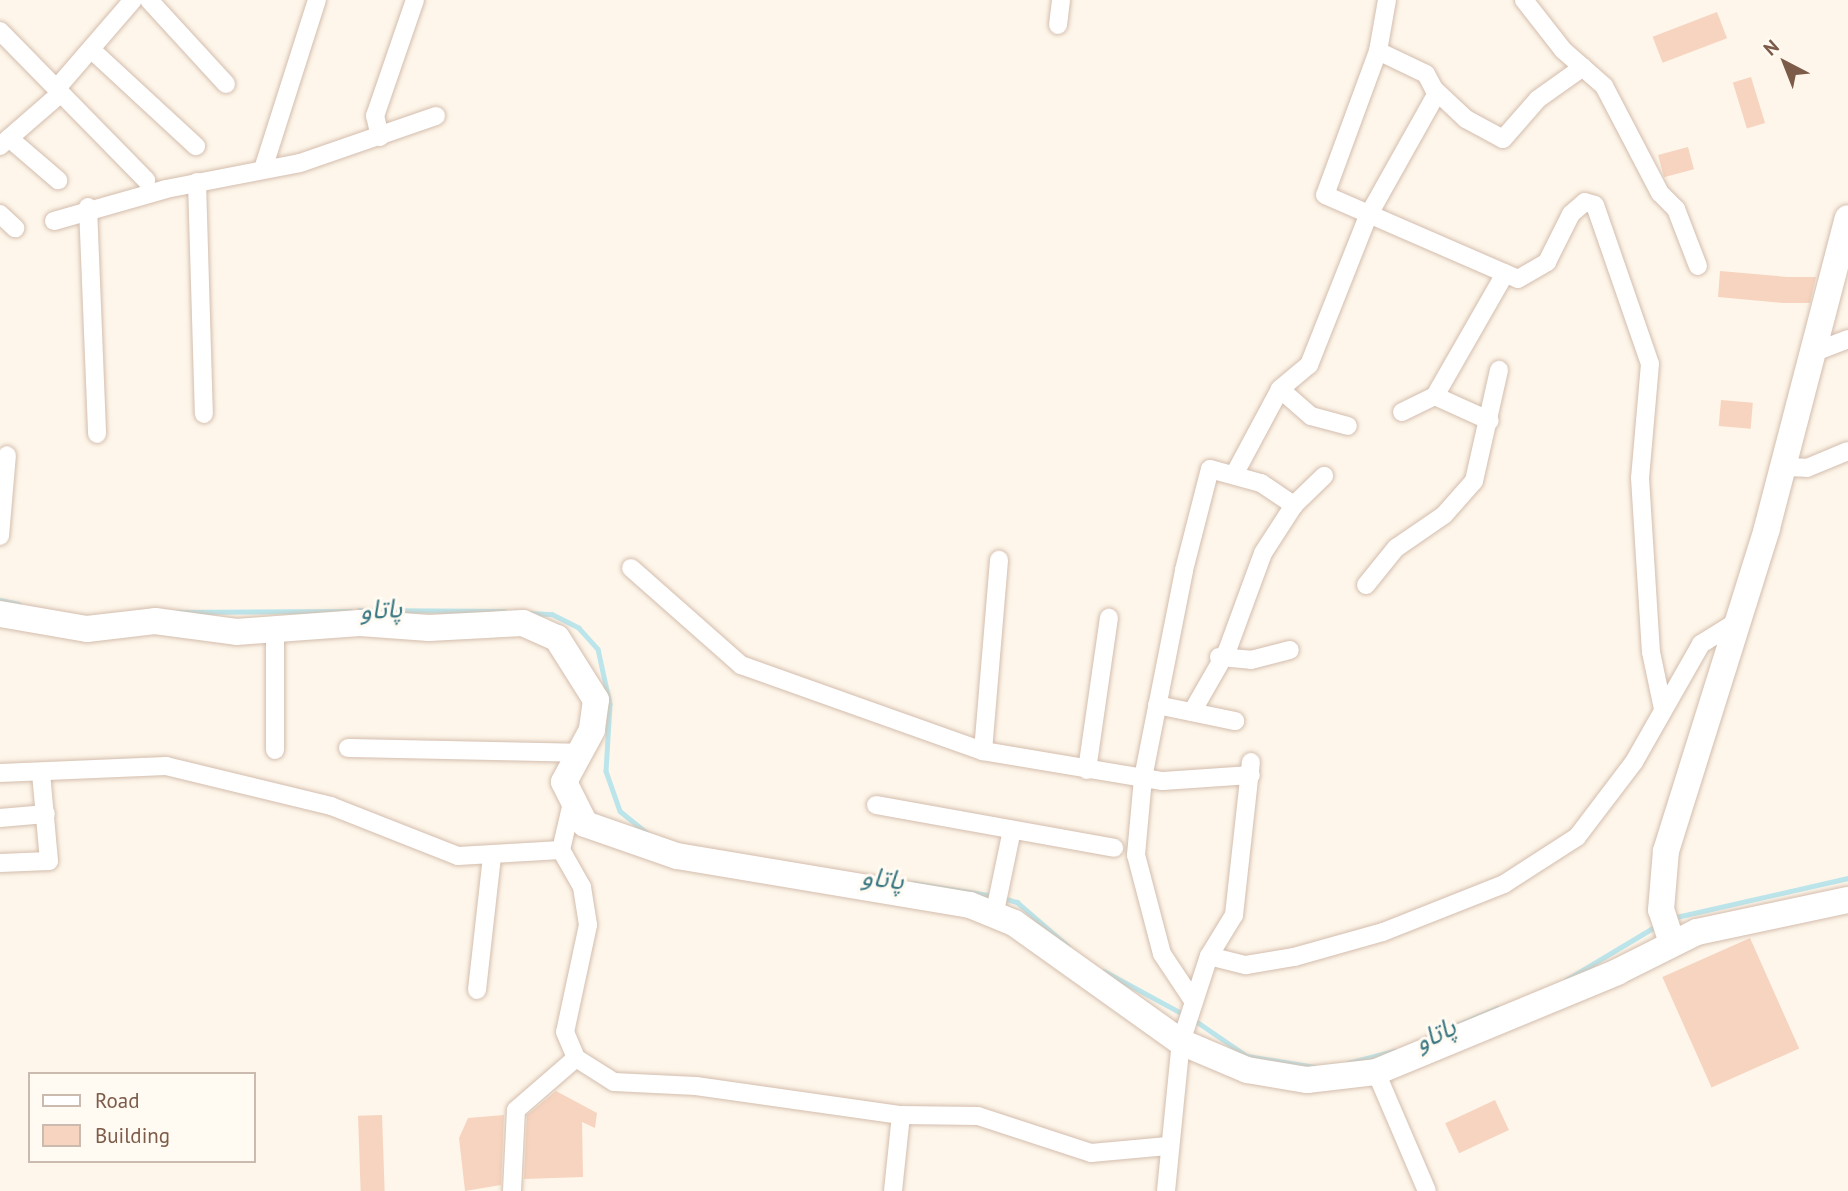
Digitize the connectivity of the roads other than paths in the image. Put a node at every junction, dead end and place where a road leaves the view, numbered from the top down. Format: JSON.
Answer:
{"nodes":[{"id":1,"x":133,"y":0,"type":"edge"},
{"id":2,"x":149,"y":0,"type":"edge"},
{"id":3,"x":317,"y":0,"type":"edge"},
{"id":4,"x":415,"y":0,"type":"edge"},
{"id":5,"x":1061,"y":0,"type":"edge"},
{"id":6,"x":1387,"y":0,"type":"edge"},
{"id":7,"x":1524,"y":0,"type":"edge"},
{"id":8,"x":1058,"y":25,"type":"dead end"},
{"id":9,"x":0,"y":32,"type":"edge"},
{"id":10,"x":1378,"y":51,"type":"junction"},
{"id":11,"x":93,"y":52,"type":"junction"},
{"id":12,"x":1584,"y":67,"type":"junction"},
{"id":13,"x":226,"y":84,"type":"dead end"},
{"id":14,"x":59,"y":90,"type":"junction"},
{"id":15,"x":1437,"y":93,"type":"junction"},
{"id":16,"x":436,"y":116,"type":"dead end"},
{"id":17,"x":380,"y":137,"type":"junction"},
{"id":18,"x":5,"y":142,"type":"edge"},
{"id":19,"x":196,"y":146,"type":"dead end"},
{"id":20,"x":263,"y":169,"type":"junction"},
{"id":21,"x":58,"y":180,"type":"dead end"},
{"id":22,"x":146,"y":180,"type":"dead end"},
{"id":23,"x":197,"y":183,"type":"junction"},
{"id":24,"x":88,"y":207,"type":"junction"},
{"id":25,"x":0,"y":214,"type":"edge"},
{"id":26,"x":1368,"y":216,"type":"junction"},
{"id":27,"x":1848,"y":218,"type":"edge"},
{"id":28,"x":54,"y":221,"type":"dead end"},
{"id":29,"x":15,"y":228,"type":"dead end"},
{"id":30,"x":1698,"y":266,"type":"dead end"},
{"id":31,"x":1505,"y":274,"type":"junction"},
{"id":32,"x":1848,"y":339,"type":"edge"},
{"id":33,"x":1812,"y":353,"type":"junction"},
{"id":34,"x":1499,"y":370,"type":"dead end"},
{"id":35,"x":1280,"y":390,"type":"junction"},
{"id":36,"x":1435,"y":396,"type":"junction"},
{"id":37,"x":1402,"y":412,"type":"dead end"},
{"id":38,"x":204,"y":414,"type":"dead end"},
{"id":39,"x":1490,"y":421,"type":"junction"},
{"id":40,"x":1348,"y":426,"type":"dead end"},
{"id":41,"x":97,"y":433,"type":"dead end"},
{"id":42,"x":1848,"y":451,"type":"edge"},
{"id":43,"x":7,"y":455,"type":"dead end"},
{"id":44,"x":1783,"y":467,"type":"junction"},
{"id":45,"x":1235,"y":473,"type":"junction"},
{"id":46,"x":1324,"y":476,"type":"dead end"},
{"id":47,"x":1294,"y":505,"type":"junction"},
{"id":48,"x":0,"y":536,"type":"edge"},
{"id":49,"x":999,"y":560,"type":"dead end"},
{"id":50,"x":631,"y":568,"type":"dead end"},
{"id":51,"x":1366,"y":585,"type":"dead end"},
{"id":52,"x":0,"y":614,"type":"edge"},
{"id":53,"x":1109,"y":618,"type":"dead end"},
{"id":54,"x":1733,"y":624,"type":"junction"},
{"id":55,"x":275,"y":632,"type":"junction"},
{"id":56,"x":1290,"y":650,"type":"dead end"},
{"id":57,"x":1219,"y":657,"type":"junction"},
{"id":58,"x":1157,"y":705,"type":"junction"},
{"id":59,"x":1663,"y":709,"type":"junction"},
{"id":60,"x":1192,"y":712,"type":"junction"},
{"id":61,"x":1235,"y":721,"type":"dead end"},
{"id":62,"x":348,"y":748,"type":"dead end"},
{"id":63,"x":275,"y":750,"type":"dead end"},
{"id":64,"x":983,"y":751,"type":"junction"},
{"id":65,"x":580,"y":753,"type":"junction"},
{"id":66,"x":1087,"y":770,"type":"junction"},
{"id":67,"x":0,"y":773,"type":"edge"},
{"id":68,"x":41,"y":773,"type":"junction"},
{"id":69,"x":1143,"y":778,"type":"junction"},
{"id":70,"x":876,"y":805,"type":"dead end"},
{"id":71,"x":571,"y":807,"type":"junction"},
{"id":72,"x":46,"y":814,"type":"junction"},
{"id":73,"x":0,"y":818,"type":"edge"},
{"id":74,"x":1012,"y":830,"type":"junction"},
{"id":75,"x":1114,"y":848,"type":"dead end"},
{"id":76,"x":561,"y":850,"type":"junction"},
{"id":77,"x":492,"y":857,"type":"junction"},
{"id":78,"x":0,"y":863,"type":"edge"},
{"id":79,"x":1848,"y":900,"type":"edge"},
{"id":80,"x":994,"y":916,"type":"junction"},
{"id":81,"x":1666,"y":926,"type":"junction"},
{"id":82,"x":1209,"y":956,"type":"junction"},
{"id":83,"x":477,"y":990,"type":"dead end"},
{"id":84,"x":1192,"y":999,"type":"junction"},
{"id":85,"x":1181,"y":1042,"type":"junction"},
{"id":86,"x":576,"y":1058,"type":"junction"},
{"id":87,"x":1376,"y":1072,"type":"junction"},
{"id":88,"x":901,"y":1115,"type":"junction"},
{"id":89,"x":1168,"y":1146,"type":"junction"},
{"id":90,"x":512,"y":1191,"type":"edge"},
{"id":91,"x":893,"y":1191,"type":"edge"},
{"id":92,"x":1166,"y":1191,"type":"edge"},
{"id":93,"x":1427,"y":1191,"type":"edge"}],
"edges":[{"from":1,"to":11,"type":"street"},
{"from":2,"to":13,"type":"street"},
{"from":3,"to":20,"type":"street"},
{"from":4,"to":17,"type":"street"},
{"from":5,"to":8,"type":"street"},
{"from":6,"to":10,"type":"street"},
{"from":7,"to":12,"type":"street"},
{"from":9,"to":14,"type":"street"},
{"from":10,"to":15,"type":"street"},
{"from":10,"to":26,"type":"street"},
{"from":11,"to":14,"type":"street"},
{"from":11,"to":19,"type":"street"},
{"from":12,"to":15,"type":"street"},
{"from":12,"to":30,"type":"street"},
{"from":14,"to":18,"type":"street"},
{"from":14,"to":22,"type":"street"},
{"from":15,"to":26,"type":"street"},
{"from":16,"to":17,"type":"street"},
{"from":17,"to":20,"type":"street"},
{"from":18,"to":21,"type":"street"},
{"from":20,"to":23,"type":"street"},
{"from":23,"to":24,"type":"street"},
{"from":23,"to":38,"type":"street"},
{"from":24,"to":28,"type":"street"},
{"from":24,"to":41,"type":"street"},
{"from":25,"to":29,"type":"street"},
{"from":26,"to":31,"type":"street"},
{"from":26,"to":35,"type":"street"},
{"from":27,"to":33,"type":"street"},
{"from":31,"to":36,"type":"street"},
{"from":31,"to":59,"type":"street"},
{"from":32,"to":33,"type":"street"},
{"from":33,"to":44,"type":"street"},
{"from":34,"to":39,"type":"street"},
{"from":35,"to":40,"type":"street"},
{"from":35,"to":45,"type":"street"},
{"from":36,"to":37,"type":"street"},
{"from":36,"to":39,"type":"street"},
{"from":39,"to":51,"type":"street"},
{"from":42,"to":44,"type":"street"},
{"from":43,"to":48,"type":"street"},
{"from":44,"to":54,"type":"street"},
{"from":45,"to":47,"type":"street"},
{"from":45,"to":58,"type":"street"},
{"from":46,"to":47,"type":"street"},
{"from":47,"to":57,"type":"street"},
{"from":49,"to":64,"type":"street"},
{"from":50,"to":64,"type":"street"},
{"from":52,"to":55,"type":"street"},
{"from":53,"to":66,"type":"street"},
{"from":54,"to":59,"type":"street"},
{"from":54,"to":81,"type":"street"},
{"from":55,"to":63,"type":"street"},
{"from":55,"to":65,"type":"street"},
{"from":56,"to":57,"type":"street"},
{"from":57,"to":60,"type":"street"},
{"from":58,"to":60,"type":"street"},
{"from":58,"to":69,"type":"street"},
{"from":59,"to":82,"type":"street"},
{"from":60,"to":61,"type":"street"},
{"from":62,"to":65,"type":"street"},
{"from":64,"to":66,"type":"street"},
{"from":65,"to":71,"type":"street"},
{"from":66,"to":69,"type":"street"},
{"from":67,"to":68,"type":"street"},
{"from":68,"to":72,"type":"street"},
{"from":68,"to":77,"type":"street"},
{"from":69,"to":82,"type":"street"},
{"from":69,"to":84,"type":"street"},
{"from":70,"to":74,"type":"street"},
{"from":71,"to":76,"type":"street"},
{"from":71,"to":80,"type":"street"},
{"from":72,"to":73,"type":"street"},
{"from":72,"to":78,"type":"street"},
{"from":74,"to":75,"type":"street"},
{"from":74,"to":80,"type":"street"},
{"from":76,"to":77,"type":"street"},
{"from":76,"to":86,"type":"street"},
{"from":77,"to":83,"type":"street"},
{"from":79,"to":81,"type":"street"},
{"from":80,"to":85,"type":"street"},
{"from":81,"to":87,"type":"street"},
{"from":82,"to":84,"type":"street"},
{"from":84,"to":85,"type":"street"},
{"from":85,"to":87,"type":"street"},
{"from":85,"to":89,"type":"street"},
{"from":86,"to":88,"type":"street"},
{"from":86,"to":90,"type":"street"},
{"from":87,"to":93,"type":"street"},
{"from":88,"to":89,"type":"street"},
{"from":88,"to":91,"type":"street"},
{"from":89,"to":92,"type":"street"}]}
